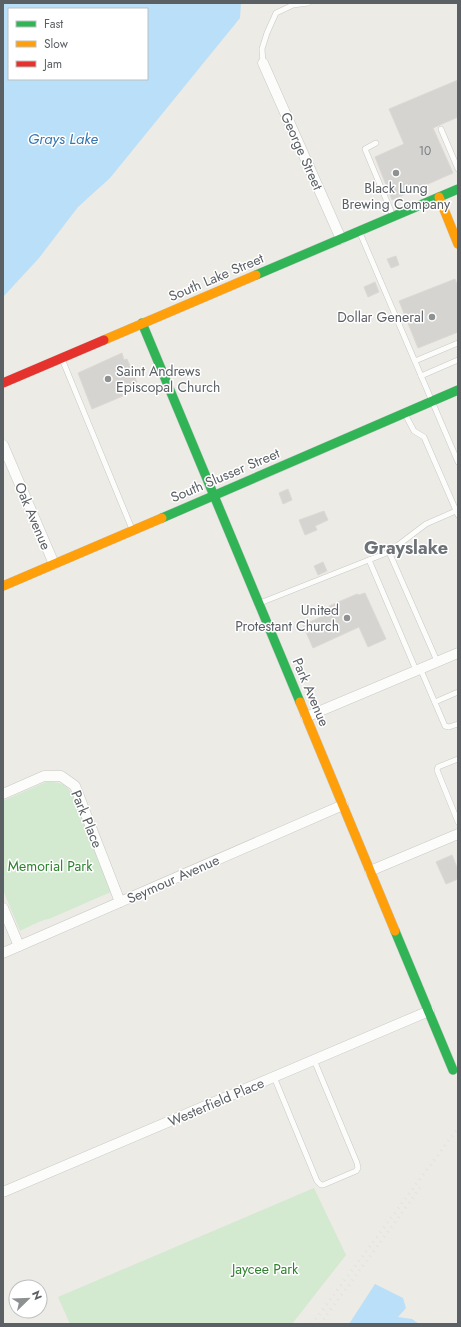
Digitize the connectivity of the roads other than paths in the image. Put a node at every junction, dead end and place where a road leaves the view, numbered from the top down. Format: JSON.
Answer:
{"nodes":[{"id":1,"x":308,"y":3,"type":"edge"},
{"id":2,"x":263,"y":63,"type":"joint"},
{"id":3,"x":441,"y":129,"type":"dead end"},
{"id":4,"x":376,"y":144,"type":"dead end"},
{"id":5,"x":458,"y":169,"type":"edge"},
{"id":6,"x":458,"y":189,"type":"edge"},
{"id":7,"x":439,"y":197,"type":"junction"},
{"id":8,"x":393,"y":217,"type":"junction"},
{"id":9,"x":359,"y":231,"type":"junction"},
{"id":10,"x":341,"y":239,"type":"junction"},
{"id":11,"x":458,"y":244,"type":"edge"},
{"id":12,"x":142,"y":323,"type":"junction"},
{"id":13,"x":458,"y":343,"type":"edge"},
{"id":14,"x":61,"y":358,"type":"junction"},
{"id":15,"x":458,"y":360,"type":"edge"},
{"id":16,"x":414,"y":361,"type":"junction"},
{"id":17,"x":421,"y":376,"type":"junction"},
{"id":18,"x":3,"y":382,"type":"edge"},
{"id":19,"x":458,"y":390,"type":"edge"},
{"id":20,"x":432,"y":401,"type":"junction"},
{"id":21,"x":405,"y":413,"type":"junction"},
{"id":22,"x":3,"y":445,"type":"edge"},
{"id":23,"x":455,"y":447,"type":"edge"},
{"id":24,"x":458,"y":462,"type":"edge"},
{"id":25,"x":214,"y":495,"type":"junction"},
{"id":26,"x":457,"y":512,"type":"edge"},
{"id":27,"x":132,"y":530,"type":"junction"},
{"id":28,"x":389,"y":552,"type":"junction"},
{"id":29,"x":369,"y":560,"type":"junction"},
{"id":30,"x":54,"y":564,"type":"junction"},
{"id":31,"x":3,"y":586,"type":"edge"},
{"id":32,"x":259,"y":603,"type":"junction"},
{"id":33,"x":458,"y":652,"type":"edge"},
{"id":34,"x":437,"y":661,"type":"junction"},
{"id":35,"x":418,"y":669,"type":"junction"},
{"id":36,"x":458,"y":692,"type":"edge"},
{"id":37,"x":435,"y":702,"type":"junction"},
{"id":38,"x":306,"y":717,"type":"junction"},
{"id":39,"x":458,"y":724,"type":"edge"},
{"id":40,"x":458,"y":759,"type":"edge"},
{"id":41,"x":3,"y":794,"type":"edge"},
{"id":42,"x":343,"y":805,"type":"junction"},
{"id":43,"x":458,"y":822,"type":"edge"},
{"id":44,"x":458,"y":834,"type":"edge"},
{"id":45,"x":370,"y":871,"type":"junction"},
{"id":46,"x":120,"y":902,"type":"junction"},
{"id":47,"x":3,"y":908,"type":"edge"},
{"id":48,"x":19,"y":946,"type":"junction"},
{"id":49,"x":3,"y":953,"type":"edge"},
{"id":50,"x":429,"y":1011,"type":"junction"},
{"id":51,"x":314,"y":1060,"type":"junction"},
{"id":52,"x":453,"y":1070,"type":"dead end"},
{"id":53,"x":274,"y":1077,"type":"junction"},
{"id":54,"x":3,"y":1192,"type":"edge"}],
"edges":[{"from":1,"to":2,"type":"lane"},
{"from":2,"to":10,"type":"street","name":"George Street"},
{"from":3,"to":5,"type":"lane"},
{"from":4,"to":8,"type":"lane"},
{"from":6,"to":7,"type":"street","name":"South Lake Street"},
{"from":7,"to":8,"type":"street","name":"South Lake Street"},
{"from":7,"to":11,"type":"street"},
{"from":8,"to":9,"type":"street","name":"South Lake Street"},
{"from":9,"to":10,"type":"street","name":"South Lake Street"},
{"from":9,"to":16,"type":"lane"},
{"from":10,"to":12,"type":"street","name":"South Lake Street"},
{"from":12,"to":14,"type":"street","name":"South Lake Street"},
{"from":12,"to":25,"type":"street","name":"Park Avenue"},
{"from":13,"to":16,"type":"lane"},
{"from":14,"to":18,"type":"street","name":"South Lake Street"},
{"from":14,"to":27,"type":"lane"},
{"from":15,"to":17,"type":"lane"},
{"from":16,"to":17,"type":"lane"},
{"from":17,"to":20,"type":"lane"},
{"from":19,"to":20,"type":"street","name":"South Slusser Street"},
{"from":20,"to":21,"type":"street","name":"South Slusser Street"},
{"from":20,"to":23,"type":"lane"},
{"from":21,"to":25,"type":"street","name":"South Slusser Street"},
{"from":21,"to":26,"type":"lane"},
{"from":22,"to":30,"type":"street","name":"Oak Avenue"},
{"from":23,"to":24,"type":"lane"},
{"from":25,"to":27,"type":"street","name":"South Slusser Street"},
{"from":25,"to":32,"type":"street","name":"Park Avenue"},
{"from":26,"to":28,"type":"lane"},
{"from":27,"to":30,"type":"street","name":"South Slusser Street"},
{"from":28,"to":29,"type":"lane"},
{"from":28,"to":34,"type":"lane"},
{"from":29,"to":32,"type":"lane"},
{"from":29,"to":35,"type":"lane"},
{"from":30,"to":31,"type":"street","name":"South Slusser Street"},
{"from":32,"to":38,"type":"street","name":"Park Avenue"},
{"from":33,"to":34,"type":"street"},
{"from":34,"to":35,"type":"street"},
{"from":35,"to":37,"type":"lane"},
{"from":35,"to":38,"type":"street"},
{"from":36,"to":37,"type":"lane"},
{"from":37,"to":39,"type":"lane"},
{"from":38,"to":42,"type":"street","name":"Park Avenue"},
{"from":40,"to":43,"type":"lane"},
{"from":41,"to":46,"type":"street","name":"Park Place"},
{"from":42,"to":45,"type":"street","name":"Park Avenue"},
{"from":42,"to":46,"type":"street","name":"Seymour Avenue"},
{"from":44,"to":45,"type":"street"},
{"from":45,"to":50,"type":"street","name":"Park Avenue"},
{"from":46,"to":48,"type":"street","name":"Seymour Avenue"},
{"from":47,"to":48,"type":"street"},
{"from":48,"to":49,"type":"street","name":"Seymour Avenue"},
{"from":50,"to":51,"type":"street","name":"Westerfield Place"},
{"from":50,"to":52,"type":"street","name":"Park Avenue"},
{"from":51,"to":53,"type":"street","name":"Westerfield Place"},
{"from":51,"to":53,"type":"lane"},
{"from":53,"to":54,"type":"street","name":"Westerfield Place"}]}
